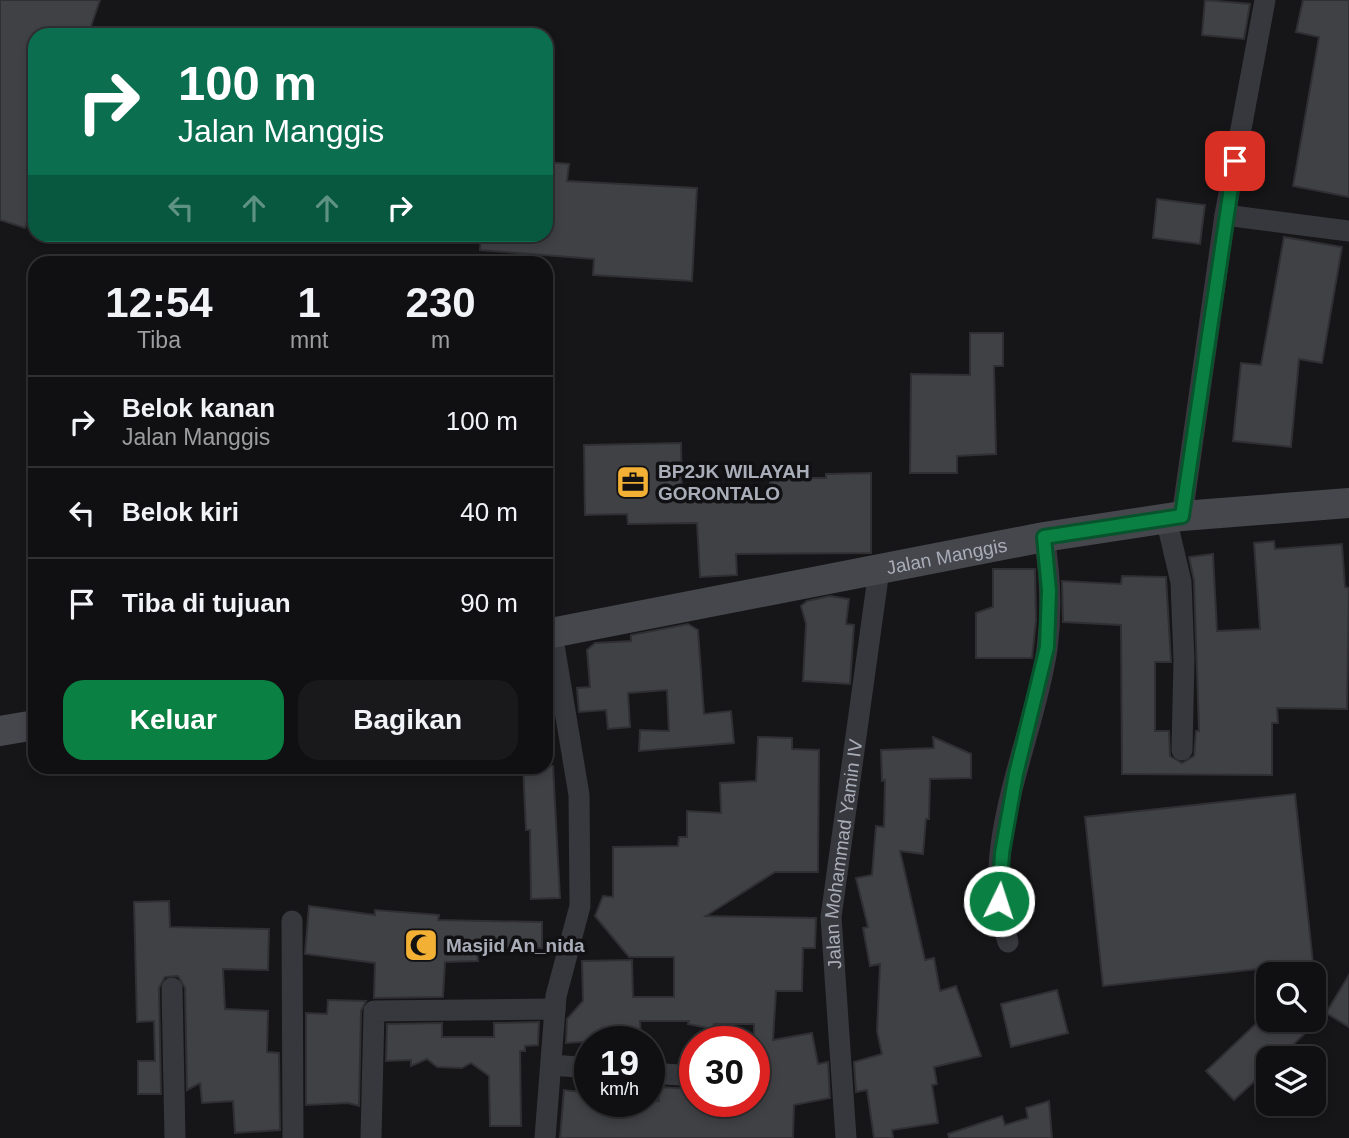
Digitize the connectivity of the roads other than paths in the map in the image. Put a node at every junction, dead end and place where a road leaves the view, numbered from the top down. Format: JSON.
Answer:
{"nodes":[{"id":1,"x":1265,"y":0,"type":"edge"},
{"id":2,"x":1225,"y":215,"type":"junction"},
{"id":3,"x":1349,"y":231,"type":"edge"},
{"id":4,"x":1349,"y":503,"type":"edge"},
{"id":5,"x":1174,"y":517,"type":"junction"},
{"id":6,"x":1044,"y":537,"type":"junction"},
{"id":7,"x":879,"y":569,"type":"junction"},
{"id":8,"x":553,"y":632,"type":"edge"},
{"id":9,"x":553,"y":655,"type":"edge"},
{"id":10,"x":1182,"y":750,"type":"dead end"},
{"id":11,"x":292,"y":921,"type":"dead end"},
{"id":12,"x":1008,"y":942,"type":"dead end"},
{"id":13,"x":172,"y":988,"type":"dead end"},
{"id":14,"x":555,"y":1009,"type":"junction"},
{"id":15,"x":552,"y":1065,"type":"junction"},
{"id":16,"x":574,"y":1067,"type":"edge"},
{"id":17,"x":175,"y":1138,"type":"edge"},
{"id":18,"x":293,"y":1138,"type":"edge"},
{"id":19,"x":371,"y":1138,"type":"edge"},
{"id":20,"x":545,"y":1138,"type":"edge"},
{"id":21,"x":846,"y":1138,"type":"edge"}],
"edges":[{"from":1,"to":2,"type":"street"},
{"from":2,"to":3,"type":"street"},
{"from":2,"to":5,"type":"street"},
{"from":4,"to":5,"type":"street","name":"Jalan Manggis"},
{"from":5,"to":6,"type":"street","name":"Jalan Manggis"},
{"from":5,"to":10,"type":"street"},
{"from":6,"to":7,"type":"street","name":"Jalan Manggis"},
{"from":6,"to":12,"type":"street"},
{"from":7,"to":8,"type":"street","name":"Jalan Manggis"},
{"from":7,"to":21,"type":"street","name":"Jalan Mohammad Yamin IV"},
{"from":9,"to":14,"type":"street"},
{"from":11,"to":18,"type":"street"},
{"from":13,"to":17,"type":"street"},
{"from":14,"to":15,"type":"street"},
{"from":14,"to":19,"type":"street"},
{"from":15,"to":16,"type":"street"},
{"from":15,"to":20,"type":"street"}]}
